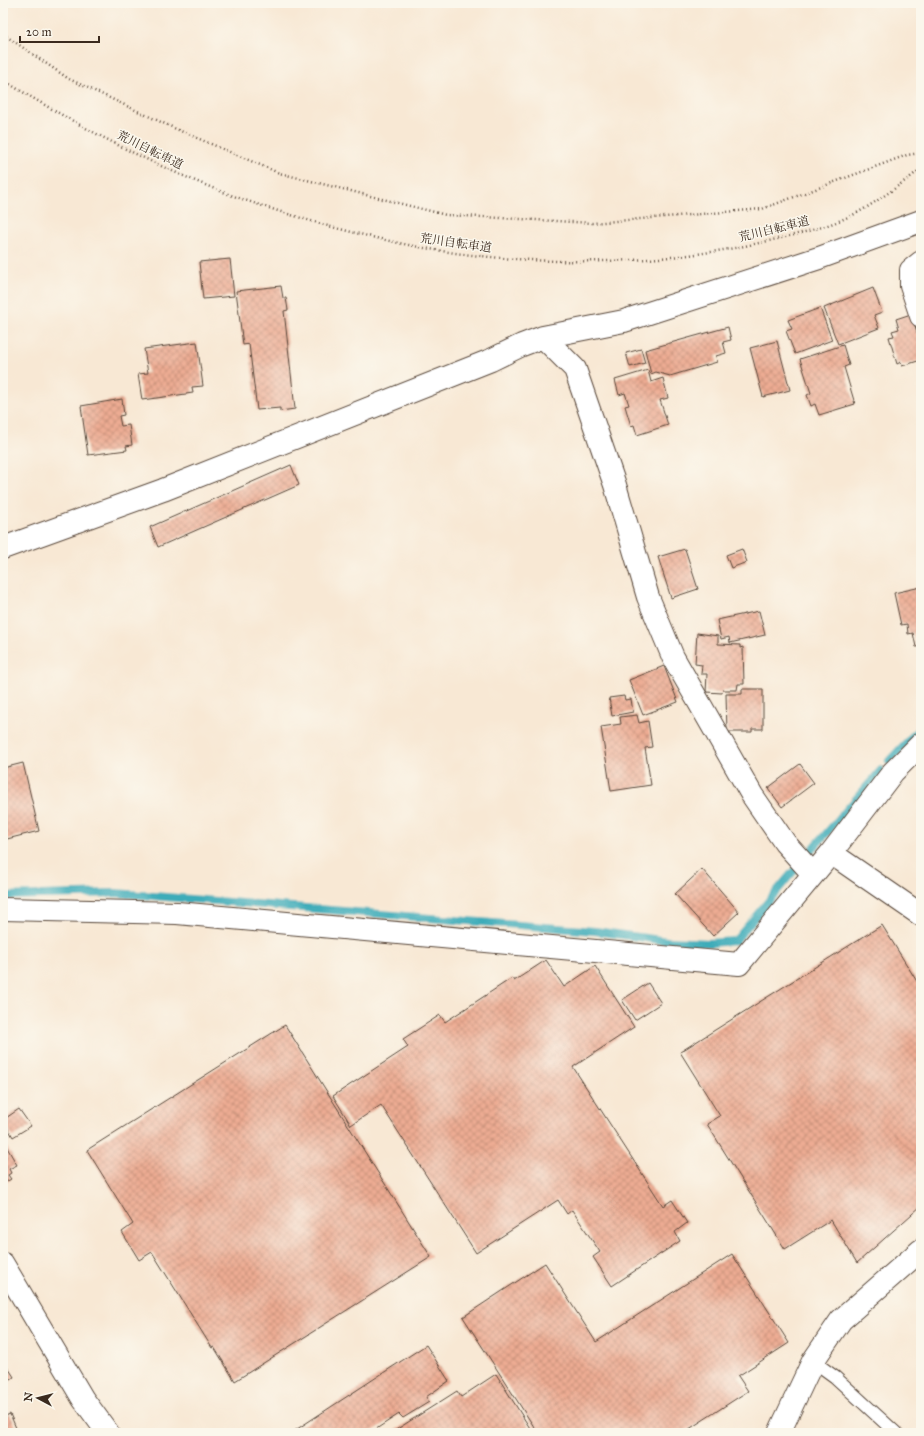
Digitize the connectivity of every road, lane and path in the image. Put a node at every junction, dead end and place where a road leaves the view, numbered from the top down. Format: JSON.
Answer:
{"nodes":[{"id":1,"x":3,"y":34,"type":"edge"},
{"id":2,"x":3,"y":80,"type":"edge"},
{"id":3,"x":921,"y":153,"type":"edge"},
{"id":4,"x":921,"y":168,"type":"edge"},
{"id":5,"x":921,"y":221,"type":"edge"},
{"id":6,"x":921,"y":262,"type":"edge"},
{"id":7,"x":921,"y":316,"type":"edge"},
{"id":8,"x":543,"y":338,"type":"junction"},
{"id":9,"x":3,"y":548,"type":"edge"},
{"id":10,"x":921,"y":744,"type":"edge"},
{"id":11,"x":831,"y":853,"type":"junction"},
{"id":12,"x":813,"y":874,"type":"junction"},
{"id":13,"x":3,"y":909,"type":"edge"},
{"id":14,"x":921,"y":915,"type":"edge"},
{"id":15,"x":921,"y":1250,"type":"edge"},
{"id":16,"x":3,"y":1264,"type":"edge"},
{"id":17,"x":813,"y":1361,"type":"junction"},
{"id":18,"x":108,"y":1433,"type":"edge"},
{"id":19,"x":779,"y":1433,"type":"edge"},
{"id":20,"x":896,"y":1433,"type":"edge"}],
"edges":[{"from":1,"to":3,"type":"path"},
{"from":2,"to":4,"type":"path","name":"荒川自転車道"},
{"from":5,"to":8,"type":"street"},
{"from":6,"to":7,"type":"street"},
{"from":8,"to":9,"type":"street"},
{"from":8,"to":12,"type":"street"},
{"from":10,"to":11,"type":"street"},
{"from":11,"to":12,"type":"street"},
{"from":11,"to":14,"type":"street"},
{"from":12,"to":13,"type":"street"},
{"from":15,"to":17,"type":"street"},
{"from":16,"to":18,"type":"street"},
{"from":17,"to":19,"type":"street"},
{"from":17,"to":20,"type":"lane"}]}
